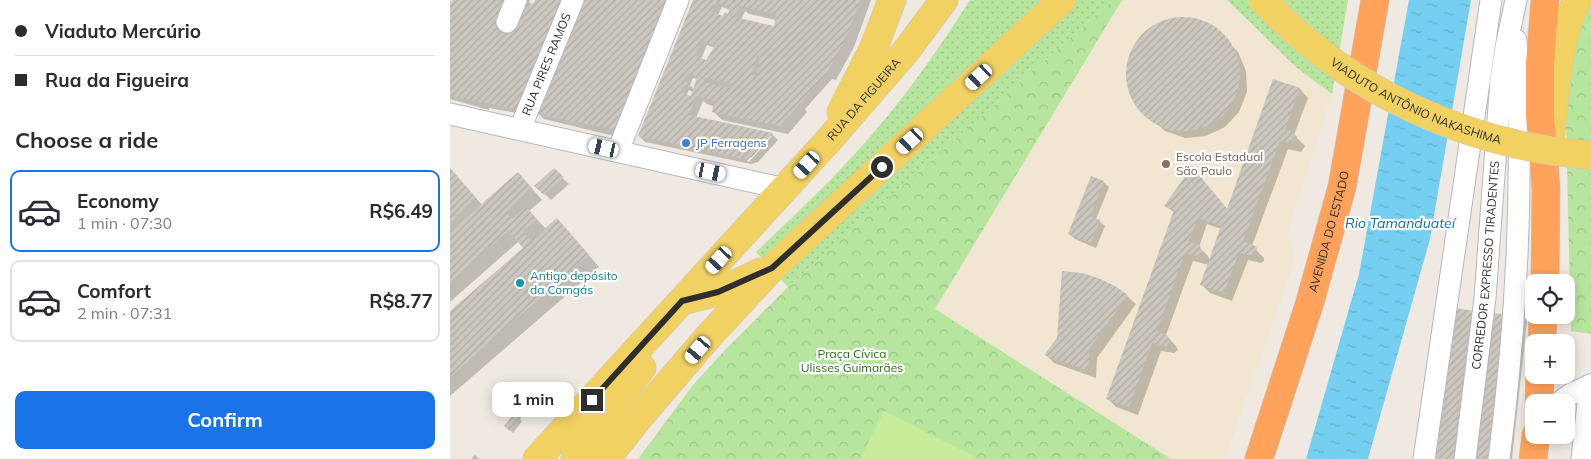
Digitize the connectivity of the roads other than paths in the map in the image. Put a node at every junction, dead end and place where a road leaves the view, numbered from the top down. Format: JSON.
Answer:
{"nodes":[{"id":1,"x":516,"y":0,"type":"edge"},
{"id":2,"x":573,"y":0,"type":"edge"},
{"id":3,"x":678,"y":0,"type":"edge"},
{"id":4,"x":892,"y":0,"type":"edge"},
{"id":5,"x":944,"y":0,"type":"edge"},
{"id":6,"x":1062,"y":0,"type":"edge"},
{"id":7,"x":1263,"y":0,"type":"edge"},
{"id":8,"x":1375,"y":0,"type":"edge"},
{"id":9,"x":1491,"y":0,"type":"edge"},
{"id":10,"x":1544,"y":0,"type":"edge"},
{"id":11,"x":1577,"y":0,"type":"edge"},
{"id":12,"x":1516,"y":6,"type":"edge"},
{"id":13,"x":507,"y":22,"type":"dead end"},
{"id":14,"x":450,"y":114,"type":"edge"},
{"id":15,"x":520,"y":129,"type":"junction"},
{"id":16,"x":828,"y":141,"type":"junction"},
{"id":17,"x":618,"y":151,"type":"junction"},
{"id":18,"x":1591,"y":155,"type":"edge"},
{"id":19,"x":1546,"y":188,"type":"junction"},
{"id":20,"x":785,"y":189,"type":"junction"},
{"id":21,"x":772,"y":268,"type":"junction"},
{"id":22,"x":1545,"y":274,"type":"edge"},
{"id":23,"x":682,"y":301,"type":"junction"},
{"id":24,"x":1590,"y":385,"type":"edge"},
{"id":25,"x":1571,"y":394,"type":"edge"},
{"id":26,"x":605,"y":416,"type":"junction"},
{"id":27,"x":1535,"y":444,"type":"edge"},
{"id":28,"x":537,"y":459,"type":"edge"},
{"id":29,"x":575,"y":459,"type":"edge"},
{"id":30,"x":592,"y":459,"type":"edge"},
{"id":31,"x":606,"y":459,"type":"edge"},
{"id":32,"x":1259,"y":459,"type":"edge"},
{"id":33,"x":1424,"y":459,"type":"edge"},
{"id":34,"x":1465,"y":459,"type":"edge"},
{"id":35,"x":1499,"y":459,"type":"edge"},
{"id":36,"x":1533,"y":459,"type":"edge"},
{"id":37,"x":1582,"y":459,"type":"edge"}],
"edges":[{"from":1,"to":13,"type":"street"},
{"from":2,"to":15,"type":"street","name":"RUA PIRES RAMOS"},
{"from":3,"to":17,"type":"street"},
{"from":4,"to":16,"type":"main road"},
{"from":5,"to":16,"type":"main road","name":"RUA DA FIGUEIRA"},
{"from":6,"to":21,"type":"main road"},
{"from":7,"to":18,"type":"main road","name":"VIADUTO ANTÔNIO NAKASHIMA","bridge":true},
{"from":8,"to":32,"type":"highway","name":"AVENIDA DO ESTADO"},
{"from":9,"to":33,"type":"street"},
{"from":10,"to":19,"type":"highway"},
{"from":11,"to":19,"type":"main road"},
{"from":12,"to":34,"type":"street","name":"CORREDOR EXPRESSO TIRADENTES"},
{"from":12,"to":35,"type":"street","name":"CORREDOR EXPRESSO TIRADENTES"},
{"from":14,"to":15,"type":"street"},
{"from":15,"to":17,"type":"street"},
{"from":16,"to":20,"type":"main road","name":"RUA DA FIGUEIRA"},
{"from":17,"to":20,"type":"street"},
{"from":19,"to":22,"type":"highway"},
{"from":20,"to":23,"type":"main road","name":"RUA DA FIGUEIRA"},
{"from":21,"to":23,"type":"main road"},
{"from":21,"to":31,"type":"main road"},
{"from":23,"to":26,"type":"main road"},
{"from":23,"to":28,"type":"main road","name":"RUA DA FIGUEIRA"},
{"from":24,"to":25,"type":"street"},
{"from":24,"to":37,"type":"street"},
{"from":26,"to":29,"type":"main road"},
{"from":26,"to":30,"type":"main road"},
{"from":27,"to":36,"type":"highway"}]}
